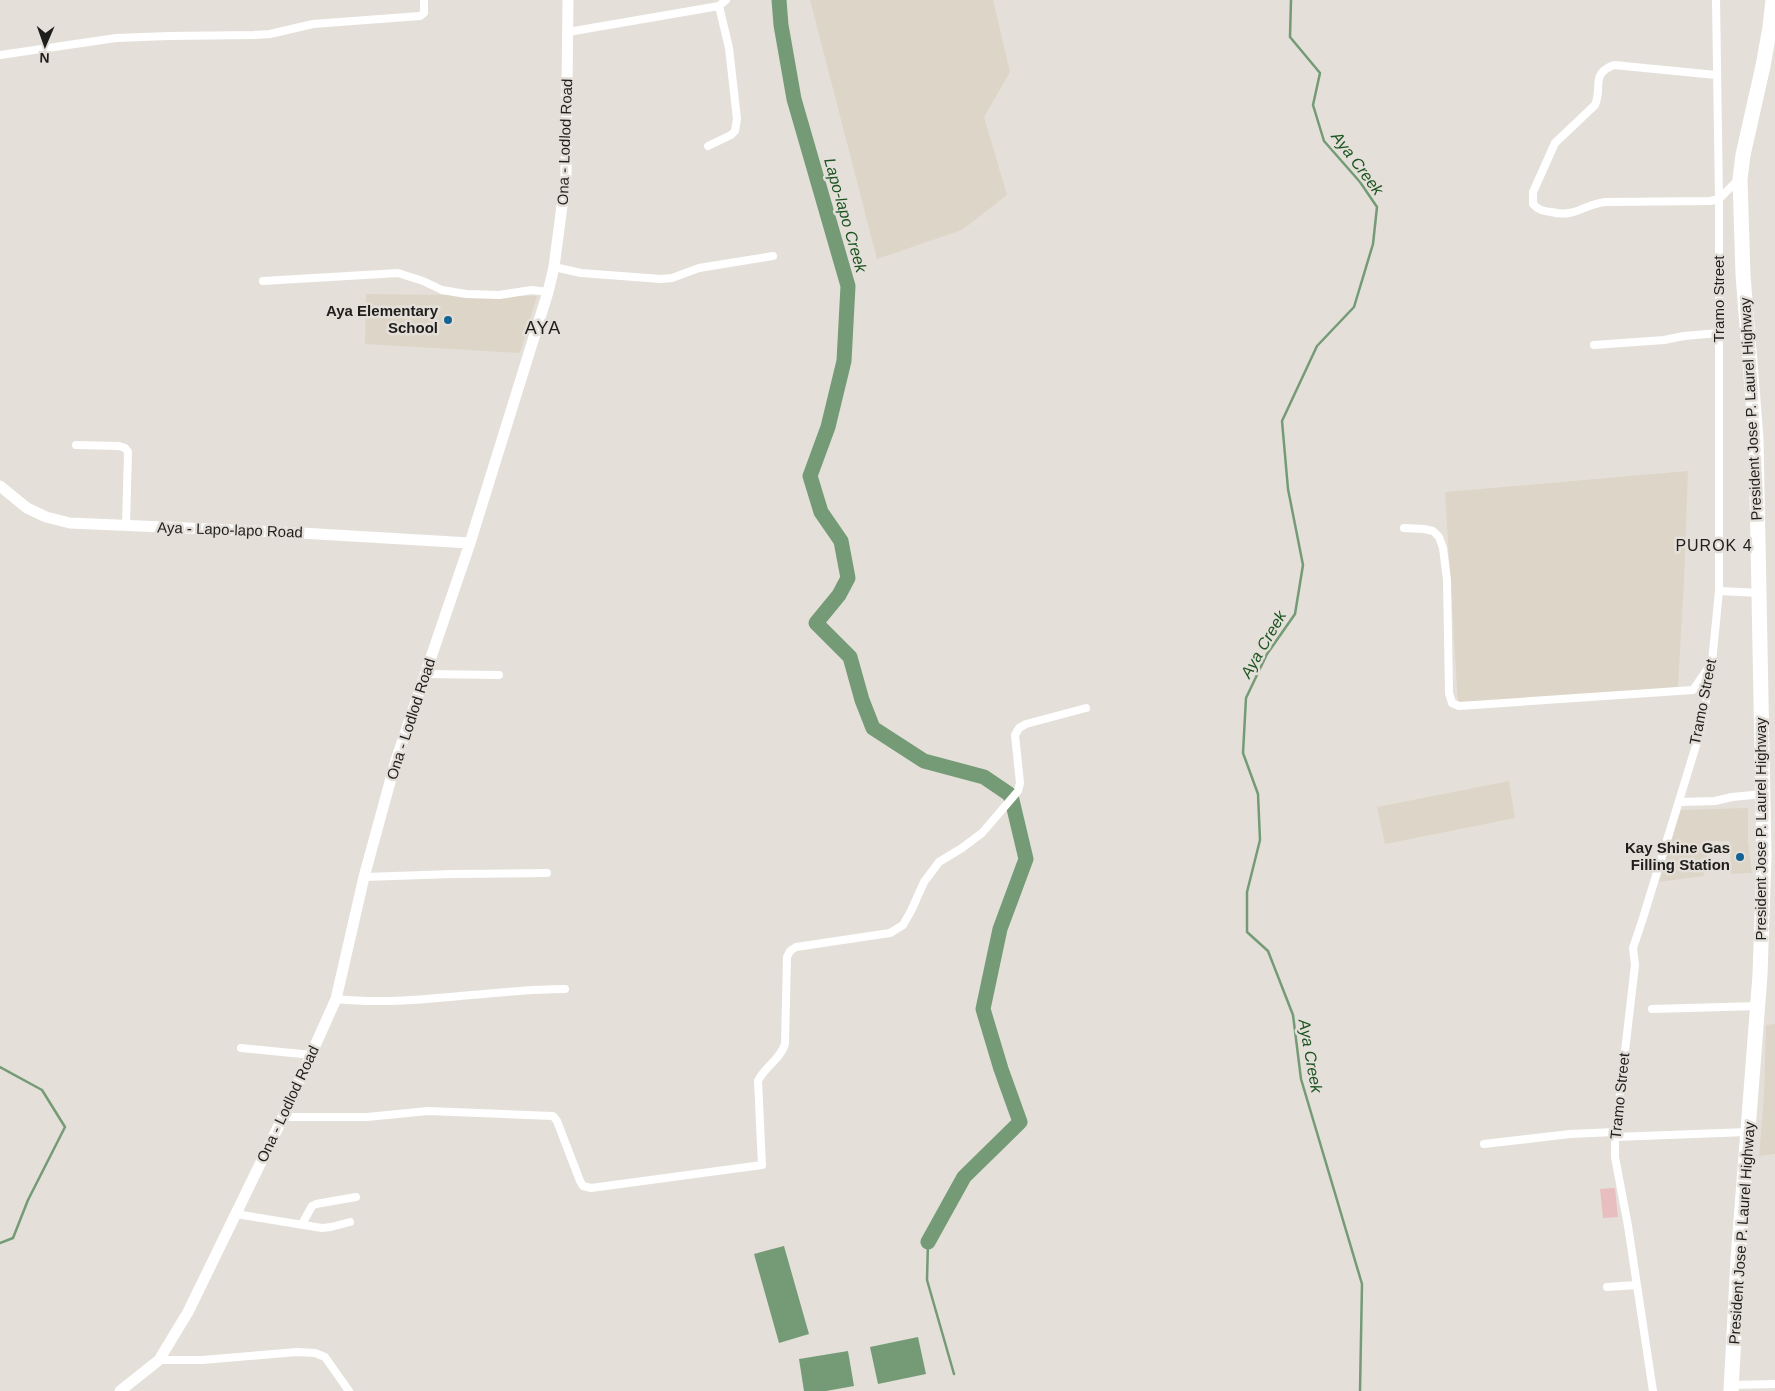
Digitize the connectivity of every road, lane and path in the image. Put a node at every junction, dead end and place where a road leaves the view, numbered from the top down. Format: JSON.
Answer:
{"nodes":[{"id":1,"x":424,"y":0,"type":"edge"},
{"id":2,"x":568,"y":0,"type":"edge"},
{"id":3,"x":726,"y":0,"type":"edge"},
{"id":4,"x":1716,"y":0,"type":"edge"},
{"id":5,"x":1773,"y":0,"type":"edge"},
{"id":6,"x":719,"y":6,"type":"junction"},
{"id":7,"x":568,"y":32,"type":"junction"},
{"id":8,"x":0,"y":55,"type":"edge"},
{"id":9,"x":1716,"y":75,"type":"junction"},
{"id":10,"x":708,"y":146,"type":"dead end"},
{"id":11,"x":1740,"y":179,"type":"junction"},
{"id":12,"x":1718,"y":199,"type":"junction"},
{"id":13,"x":774,"y":256,"type":"dead end"},
{"id":14,"x":554,"y":266,"type":"junction"},
{"id":15,"x":263,"y":281,"type":"dead end"},
{"id":16,"x":548,"y":292,"type":"junction"},
{"id":17,"x":1719,"y":333,"type":"junction"},
{"id":18,"x":1594,"y":345,"type":"dead end"},
{"id":19,"x":76,"y":445,"type":"dead end"},
{"id":20,"x":0,"y":486,"type":"edge"},
{"id":21,"x":126,"y":525,"type":"junction"},
{"id":22,"x":1404,"y":528,"type":"dead end"},
{"id":23,"x":470,"y":543,"type":"junction"},
{"id":24,"x":1719,"y":591,"type":"junction"},
{"id":25,"x":1760,"y":592,"type":"junction"},
{"id":26,"x":1712,"y":662,"type":"junction"},
{"id":27,"x":426,"y":674,"type":"junction"},
{"id":28,"x":499,"y":675,"type":"dead end"},
{"id":29,"x":1086,"y":708,"type":"dead end"},
{"id":30,"x":1763,"y":794,"type":"junction"},
{"id":31,"x":1679,"y":802,"type":"junction"},
{"id":32,"x":547,"y":873,"type":"dead end"},
{"id":33,"x":364,"y":877,"type":"junction"},
{"id":34,"x":565,"y":989,"type":"dead end"},
{"id":35,"x":336,"y":999,"type":"junction"},
{"id":36,"x":1758,"y":1006,"type":"junction"},
{"id":37,"x":1652,"y":1009,"type":"dead end"},
{"id":38,"x":241,"y":1048,"type":"dead end"},
{"id":39,"x":312,"y":1055,"type":"junction"},
{"id":40,"x":283,"y":1117,"type":"junction"},
{"id":41,"x":1748,"y":1132,"type":"junction"},
{"id":42,"x":1615,"y":1134,"type":"junction"},
{"id":43,"x":1484,"y":1144,"type":"dead end"},
{"id":44,"x":356,"y":1197,"type":"dead end"},
{"id":45,"x":236,"y":1214,"type":"junction"},
{"id":46,"x":350,"y":1222,"type":"dead end"},
{"id":47,"x":302,"y":1224,"type":"junction"},
{"id":48,"x":1637,"y":1284,"type":"junction"},
{"id":49,"x":1607,"y":1287,"type":"dead end"},
{"id":50,"x":159,"y":1360,"type":"junction"},
{"id":51,"x":1775,"y":1384,"type":"edge"},
{"id":52,"x":1731,"y":1388,"type":"edge"},
{"id":53,"x":120,"y":1391,"type":"edge"},
{"id":54,"x":349,"y":1391,"type":"edge"},
{"id":55,"x":1654,"y":1391,"type":"edge"}],
"edges":[{"from":1,"to":8,"type":"street"},
{"from":2,"to":7,"type":"main road","name":"Ona - Lodlod Road"},
{"from":3,"to":6,"type":"street"},
{"from":4,"to":9,"type":"street","name":"Tramo Street"},
{"from":5,"to":11,"type":"highway","name":"President Jose P. Laurel Highway"},
{"from":6,"to":7,"type":"street"},
{"from":6,"to":10,"type":"street"},
{"from":7,"to":14,"type":"main road","name":"Ona - Lodlod Road"},
{"from":9,"to":12,"type":"street","name":"Tramo Street"},
{"from":9,"to":12,"type":"street"},
{"from":11,"to":12,"type":"street"},
{"from":11,"to":25,"type":"highway","name":"President Jose P. Laurel Highway"},
{"from":12,"to":17,"type":"street","name":"Tramo Street"},
{"from":13,"to":14,"type":"street"},
{"from":14,"to":16,"type":"main road","name":"Ona - Lodlod Road"},
{"from":15,"to":16,"type":"street"},
{"from":16,"to":23,"type":"main road","name":"Ona - Lodlod Road"},
{"from":17,"to":18,"type":"street"},
{"from":17,"to":24,"type":"street","name":"Tramo Street"},
{"from":19,"to":21,"type":"street"},
{"from":20,"to":21,"type":"main road","name":"Aya - Lapo-lapo Road"},
{"from":21,"to":23,"type":"main road","name":"Aya - Lapo-lapo Road"},
{"from":22,"to":26,"type":"street"},
{"from":23,"to":27,"type":"main road","name":"Ona - Lodlod Road"},
{"from":24,"to":25,"type":"street"},
{"from":24,"to":26,"type":"street","name":"Tramo Street"},
{"from":25,"to":30,"type":"highway","name":"President Jose P. Laurel Highway"},
{"from":26,"to":31,"type":"street","name":"Tramo Street"},
{"from":27,"to":28,"type":"street"},
{"from":27,"to":33,"type":"main road","name":"Ona - Lodlod Road"},
{"from":29,"to":40,"type":"street"},
{"from":30,"to":31,"type":"street"},
{"from":30,"to":36,"type":"highway","name":"President Jose P. Laurel Highway"},
{"from":31,"to":42,"type":"street","name":"Tramo Street"},
{"from":32,"to":33,"type":"street"},
{"from":33,"to":35,"type":"main road","name":"Ona - Lodlod Road"},
{"from":34,"to":35,"type":"street"},
{"from":35,"to":39,"type":"main road","name":"Ona - Lodlod Road"},
{"from":36,"to":37,"type":"street"},
{"from":36,"to":41,"type":"highway","name":"President Jose P. Laurel Highway"},
{"from":38,"to":39,"type":"street"},
{"from":39,"to":40,"type":"main road","name":"Ona - Lodlod Road"},
{"from":40,"to":45,"type":"main road","name":"Ona - Lodlod Road"},
{"from":41,"to":42,"type":"street"},
{"from":41,"to":52,"type":"highway","name":"President Jose P. Laurel Highway"},
{"from":42,"to":43,"type":"street"},
{"from":42,"to":48,"type":"street","name":"Tramo Street"},
{"from":44,"to":47,"type":"street"},
{"from":45,"to":47,"type":"street"},
{"from":45,"to":50,"type":"main road","name":"Ona - Lodlod Road"},
{"from":46,"to":47,"type":"street"},
{"from":48,"to":49,"type":"street"},
{"from":48,"to":55,"type":"street","name":"Tramo Street"},
{"from":50,"to":53,"type":"main road","name":"Ona - Lodlod Road"},
{"from":50,"to":54,"type":"street"},
{"from":51,"to":52,"type":"street"}]}
